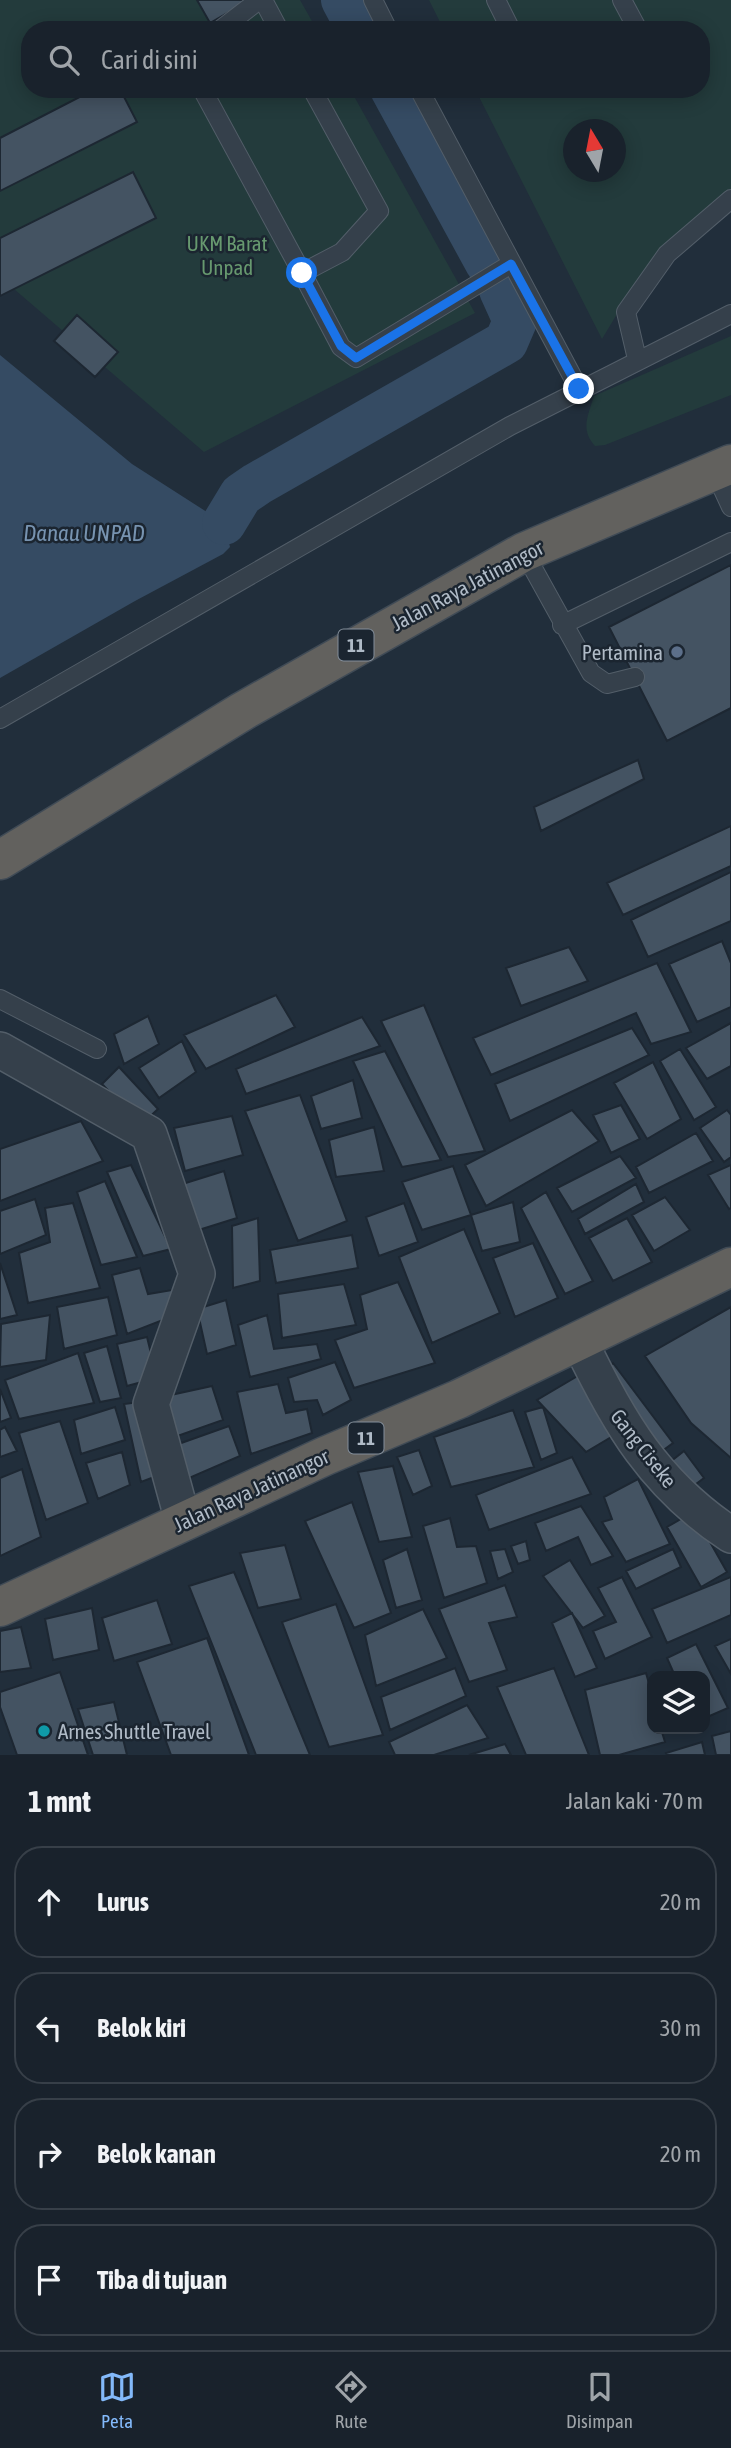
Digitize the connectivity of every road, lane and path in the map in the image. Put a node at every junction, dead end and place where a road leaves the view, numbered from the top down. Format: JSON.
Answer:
{"nodes":[{"id":1,"x":261,"y":0,"type":"edge"},
{"id":2,"x":373,"y":0,"type":"edge"},
{"id":3,"x":496,"y":0,"type":"edge"},
{"id":4,"x":622,"y":0,"type":"edge"},
{"id":5,"x":232,"y":21,"type":"edge"},
{"id":6,"x":274,"y":21,"type":"edge"},
{"id":7,"x":384,"y":21,"type":"edge"},
{"id":8,"x":506,"y":21,"type":"edge"},
{"id":9,"x":633,"y":21,"type":"edge"},
{"id":10,"x":207,"y":98,"type":"edge"},
{"id":11,"x":317,"y":98,"type":"edge"},
{"id":12,"x":424,"y":98,"type":"edge"},
{"id":13,"x":731,"y":199,"type":"edge"},
{"id":14,"x":511,"y":264,"type":"junction"},
{"id":15,"x":302,"y":273,"type":"junction"},
{"id":16,"x":731,"y":314,"type":"edge"},
{"id":17,"x":637,"y":359,"type":"junction"},
{"id":18,"x":579,"y":389,"type":"junction"},
{"id":19,"x":722,"y":467,"type":"edge"},
{"id":20,"x":731,"y":506,"type":"edge"},
{"id":21,"x":731,"y":542,"type":"edge"},
{"id":22,"x":524,"y":552,"type":"junction"},
{"id":23,"x":562,"y":625,"type":"junction"},
{"id":24,"x":635,"y":677,"type":"dead end"},
{"id":25,"x":0,"y":719,"type":"edge"},
{"id":26,"x":0,"y":860,"type":"edge"},
{"id":27,"x":0,"y":999,"type":"edge"},
{"id":28,"x":97,"y":1049,"type":"dead end"},
{"id":29,"x":0,"y":1050,"type":"edge"},
{"id":30,"x":731,"y":1267,"type":"edge"},
{"id":31,"x":580,"y":1342,"type":"junction"},
{"id":32,"x":183,"y":1521,"type":"junction"},
{"id":33,"x":731,"y":1535,"type":"edge"},
{"id":34,"x":0,"y":1607,"type":"edge"}],
"edges":[{"from":1,"to":5,"type":"lane"},
{"from":1,"to":6,"type":"lane"},
{"from":2,"to":7,"type":"lane"},
{"from":3,"to":8,"type":"lane"},
{"from":4,"to":9,"type":"lane"},
{"from":10,"to":15,"type":"lane"},
{"from":11,"to":15,"type":"lane"},
{"from":12,"to":14,"type":"lane"},
{"from":13,"to":17,"type":"lane"},
{"from":14,"to":15,"type":"lane"},
{"from":14,"to":18,"type":"lane"},
{"from":16,"to":17,"type":"lane"},
{"from":17,"to":18,"type":"lane"},
{"from":18,"to":25,"type":"lane"},
{"from":19,"to":20,"type":"lane"},
{"from":19,"to":22,"type":"highway","name":"Jalan Raya Jatinangor","number":"11"},
{"from":21,"to":23,"type":"lane"},
{"from":22,"to":23,"type":"lane"},
{"from":22,"to":26,"type":"highway","name":"Jalan Raya Jatinangor","number":"11"},
{"from":23,"to":24,"type":"lane"},
{"from":27,"to":28,"type":"lane"},
{"from":29,"to":32,"type":"street"},
{"from":30,"to":31,"type":"highway","name":"Jalan Raya Jatinangor","number":"11"},
{"from":31,"to":32,"type":"highway","name":"Jalan Raya Jatinangor","number":"11"},
{"from":31,"to":33,"type":"street","name":"Gang Ciseke"},
{"from":32,"to":34,"type":"highway","name":"Jalan Raya Jatinangor","number":"11"}]}
